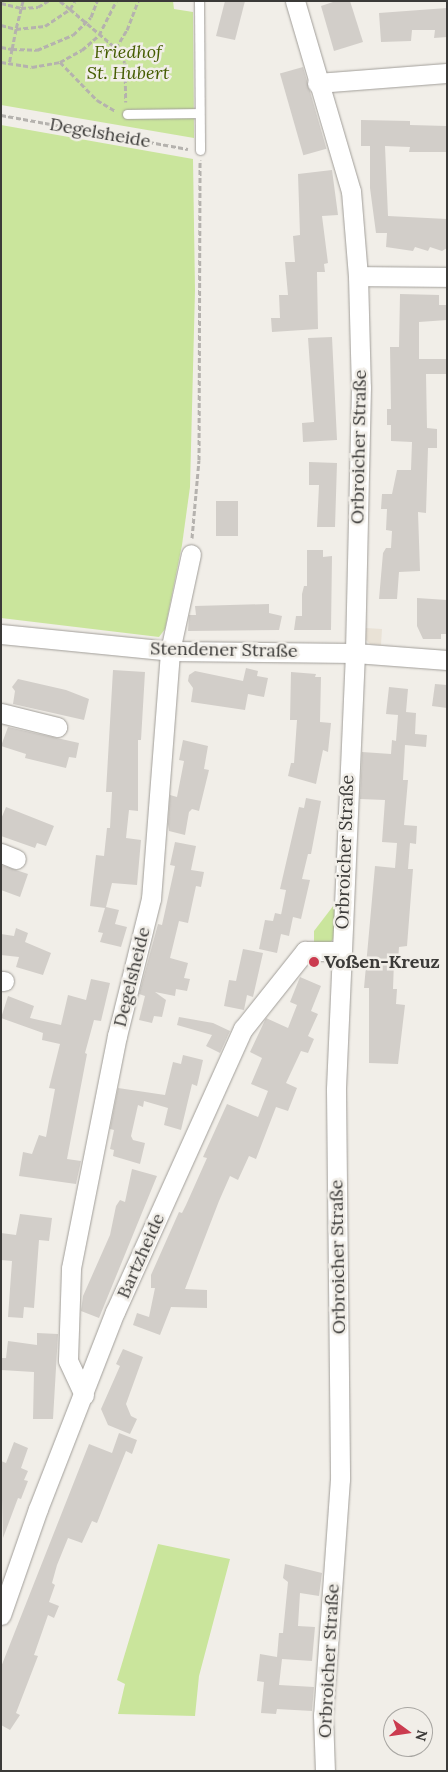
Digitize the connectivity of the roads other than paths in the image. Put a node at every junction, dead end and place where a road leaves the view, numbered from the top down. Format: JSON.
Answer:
{"nodes":[{"id":1,"x":199,"y":1,"type":"edge"},
{"id":2,"x":294,"y":1,"type":"edge"},
{"id":3,"x":447,"y":73,"type":"edge"},
{"id":4,"x":317,"y":83,"type":"junction"},
{"id":5,"x":199,"y":113,"type":"junction"},
{"id":6,"x":127,"y":114,"type":"road end"},
{"id":7,"x":200,"y":150,"type":"road end"},
{"id":8,"x":358,"y":276,"type":"junction"},
{"id":9,"x":447,"y":277,"type":"edge"},
{"id":10,"x":190,"y":554,"type":"road end"},
{"id":11,"x":2,"y":637,"type":"edge"},
{"id":12,"x":170,"y":651,"type":"junction"},
{"id":13,"x":355,"y":653,"type":"junction"},
{"id":14,"x":447,"y":660,"type":"edge"},
{"id":15,"x":1,"y":713,"type":"edge"},
{"id":16,"x":57,"y":727,"type":"dead end"},
{"id":17,"x":341,"y":951,"type":"junction"},
{"id":18,"x":84,"y":1395,"type":"junction"},
{"id":19,"x":1,"y":1615,"type":"edge"},
{"id":20,"x":325,"y":1771,"type":"edge"}],
"edges":[{"from":1,"to":5,"type":"lane"},
{"from":2,"to":4,"type":"street","name":"Orbroicher Straße"},
{"from":3,"to":4,"type":"street"},
{"from":4,"to":8,"type":"street","name":"Orbroicher Straße"},
{"from":5,"to":6,"type":"lane"},
{"from":5,"to":7,"type":"lane"},
{"from":8,"to":9,"type":"street"},
{"from":8,"to":13,"type":"street","name":"Orbroicher Straße"},
{"from":10,"to":12,"type":"street","name":"Degelsheide"},
{"from":11,"to":12,"type":"street","name":"Stendener Straße"},
{"from":12,"to":13,"type":"street","name":"Stendener Straße"},
{"from":12,"to":18,"type":"street","name":"Degelsheide"},
{"from":13,"to":14,"type":"street","name":"Stendener Straße"},
{"from":13,"to":17,"type":"street","name":"Orbroicher Straße"},
{"from":15,"to":16,"type":"street"},
{"from":17,"to":18,"type":"street","name":"Bartzheide"},
{"from":17,"to":20,"type":"street","name":"Orbroicher Straße"},
{"from":18,"to":19,"type":"street","name":"Bartzheide"}]}
